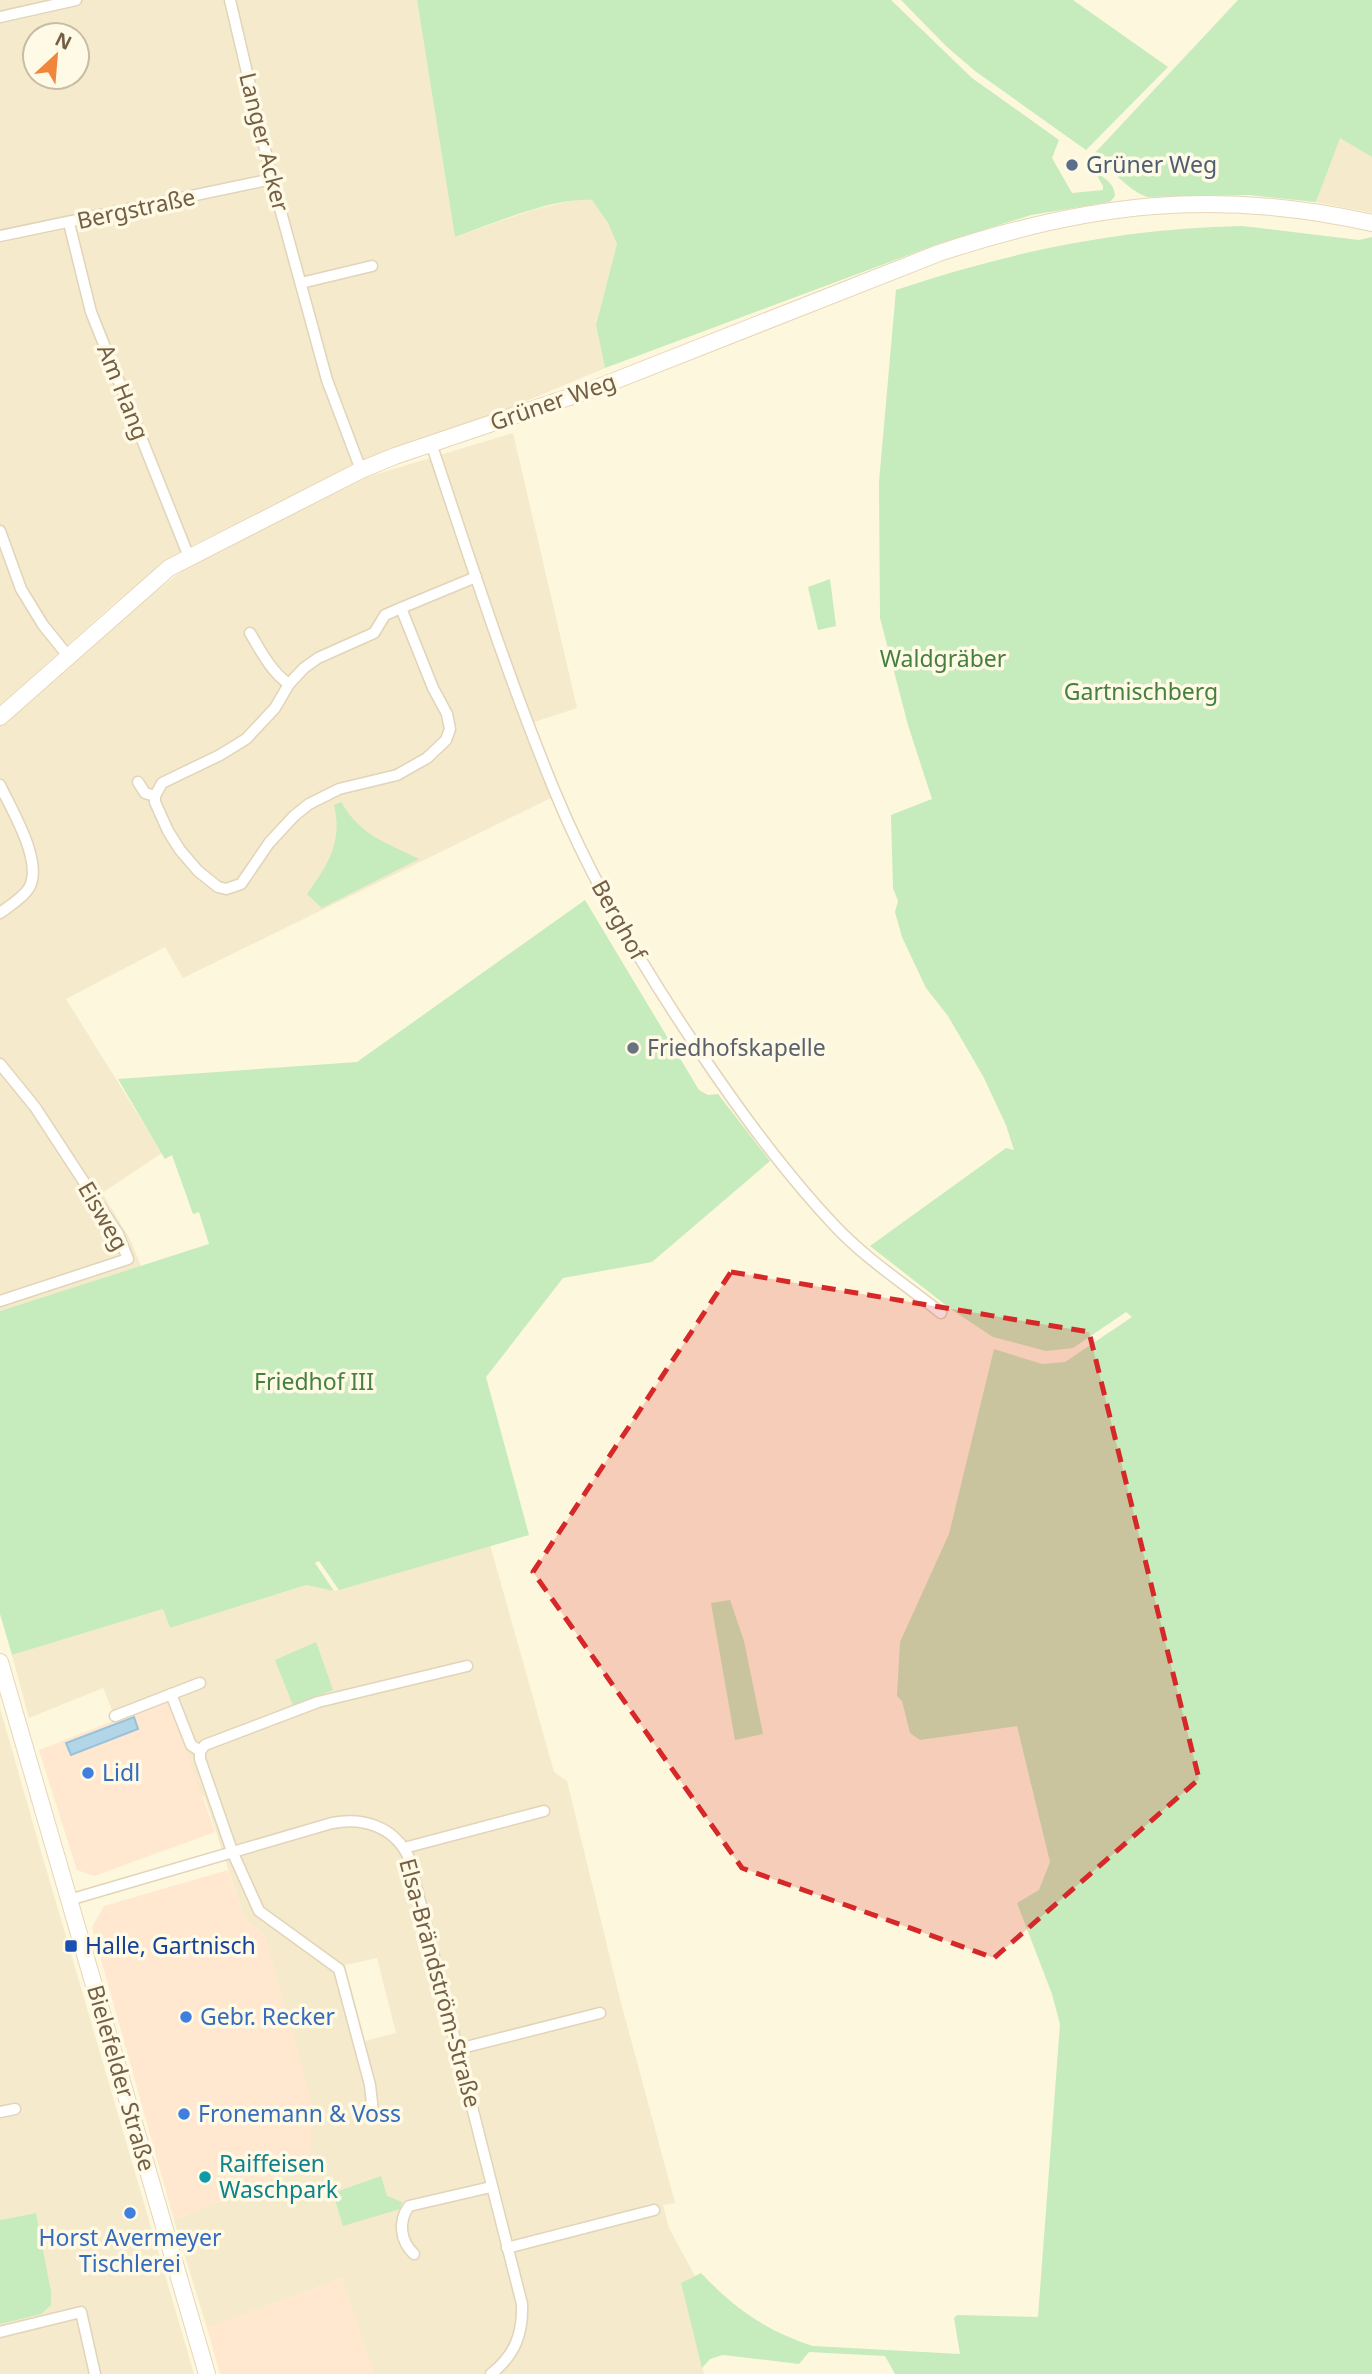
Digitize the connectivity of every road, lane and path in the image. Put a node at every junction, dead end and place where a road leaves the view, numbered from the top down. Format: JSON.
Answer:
{"nodes":[{"id":1,"x":76,"y":0,"type":"edge"},
{"id":2,"x":230,"y":0,"type":"edge"},
{"id":3,"x":0,"y":17,"type":"edge"},
{"id":4,"x":272,"y":179,"type":"junction"},
{"id":5,"x":69,"y":223,"type":"junction"},
{"id":6,"x":1372,"y":223,"type":"edge"},
{"id":7,"x":0,"y":236,"type":"edge"},
{"id":8,"x":372,"y":266,"type":"dead end"},
{"id":9,"x":301,"y":284,"type":"junction"},
{"id":10,"x":431,"y":443,"type":"junction"},
{"id":11,"x":361,"y":470,"type":"junction"},
{"id":12,"x":0,"y":531,"type":"edge"},
{"id":13,"x":189,"y":557,"type":"junction"},
{"id":14,"x":12,"y":566,"type":"junction"},
{"id":15,"x":0,"y":570,"type":"edge"},
{"id":16,"x":476,"y":577,"type":"junction"},
{"id":17,"x":401,"y":608,"type":"junction"},
{"id":18,"x":250,"y":633,"type":"dead end"},
{"id":19,"x":68,"y":656,"type":"junction"},
{"id":20,"x":289,"y":684,"type":"junction"},
{"id":21,"x":0,"y":717,"type":"edge"},
{"id":22,"x":138,"y":782,"type":"dead end"},
{"id":23,"x":0,"y":785,"type":"edge"},
{"id":24,"x":155,"y":796,"type":"junction"},
{"id":25,"x":0,"y":913,"type":"edge"},
{"id":26,"x":0,"y":1064,"type":"edge"},
{"id":27,"x":0,"y":1301,"type":"edge"},
{"id":28,"x":941,"y":1313,"type":"dead end"},
{"id":29,"x":0,"y":1662,"type":"edge"},
{"id":30,"x":467,"y":1666,"type":"dead end"},
{"id":31,"x":200,"y":1683,"type":"dead end"},
{"id":32,"x":171,"y":1694,"type":"junction"},
{"id":33,"x":116,"y":1716,"type":"dead end"},
{"id":34,"x":201,"y":1751,"type":"junction"},
{"id":35,"x":544,"y":1811,"type":"dead end"},
{"id":36,"x":404,"y":1848,"type":"junction"},
{"id":37,"x":232,"y":1851,"type":"junction"},
{"id":38,"x":69,"y":1900,"type":"junction"},
{"id":39,"x":600,"y":2013,"type":"dead end"},
{"id":40,"x":458,"y":2049,"type":"junction"},
{"id":41,"x":15,"y":2109,"type":"dead end"},
{"id":42,"x":0,"y":2112,"type":"edge"},
{"id":43,"x":373,"y":2112,"type":"dead end"},
{"id":44,"x":491,"y":2187,"type":"junction"},
{"id":45,"x":654,"y":2210,"type":"dead end"},
{"id":46,"x":507,"y":2248,"type":"junction"},
{"id":47,"x":414,"y":2254,"type":"dead end"},
{"id":48,"x":0,"y":2332,"type":"edge"},
{"id":49,"x":95,"y":2374,"type":"edge"},
{"id":50,"x":207,"y":2374,"type":"edge"},
{"id":51,"x":491,"y":2374,"type":"edge"}],
"edges":[{"from":1,"to":3,"type":"street"},
{"from":2,"to":4,"type":"street","name":"Langer Acker"},
{"from":4,"to":5,"type":"street","name":"Bergstraße"},
{"from":4,"to":9,"type":"street","name":"Langer Acker"},
{"from":5,"to":7,"type":"street","name":"Bergstraße"},
{"from":5,"to":13,"type":"street","name":"Am Hang"},
{"from":6,"to":10,"type":"street","name":"Grüner Weg"},
{"from":8,"to":9,"type":"street"},
{"from":9,"to":11,"type":"street","name":"Langer Acker"},
{"from":10,"to":11,"type":"street","name":"Grüner Weg"},
{"from":10,"to":16,"type":"street","name":"Berghof"},
{"from":11,"to":13,"type":"street","name":"Grüner Weg"},
{"from":12,"to":14,"type":"street"},
{"from":13,"to":19,"type":"street","name":"Grüner Weg"},
{"from":14,"to":15,"type":"street"},
{"from":14,"to":19,"type":"street"},
{"from":16,"to":17,"type":"street"},
{"from":16,"to":28,"type":"street","name":"Berghof"},
{"from":17,"to":20,"type":"street"},
{"from":17,"to":24,"type":"street"},
{"from":18,"to":20,"type":"street"},
{"from":19,"to":21,"type":"street","name":"Grüner Weg"},
{"from":20,"to":24,"type":"street"},
{"from":22,"to":24,"type":"street"},
{"from":23,"to":25,"type":"street"},
{"from":26,"to":27,"type":"street","name":"Eisweg"},
{"from":29,"to":38,"type":"street","name":"Bielefelder Straße"},
{"from":30,"to":34,"type":"street"},
{"from":31,"to":32,"type":"street"},
{"from":32,"to":33,"type":"street"},
{"from":32,"to":34,"type":"street"},
{"from":34,"to":37,"type":"street"},
{"from":35,"to":36,"type":"street"},
{"from":36,"to":37,"type":"street","name":"Elsa-Brändström-Straße"},
{"from":36,"to":40,"type":"street","name":"Elsa-Brändström-Straße"},
{"from":37,"to":38,"type":"street","name":"Elsa-Brändström-Straße"},
{"from":37,"to":43,"type":"street"},
{"from":38,"to":50,"type":"street","name":"Bielefelder Straße"},
{"from":39,"to":40,"type":"street"},
{"from":40,"to":44,"type":"street","name":"Elsa-Brändström-Straße"},
{"from":41,"to":42,"type":"street"},
{"from":44,"to":46,"type":"street","name":"Elsa-Brändström-Straße"},
{"from":44,"to":47,"type":"street"},
{"from":45,"to":46,"type":"street"},
{"from":46,"to":51,"type":"street","name":"Elsa-Brändström-Straße"},
{"from":48,"to":49,"type":"street"}]}
